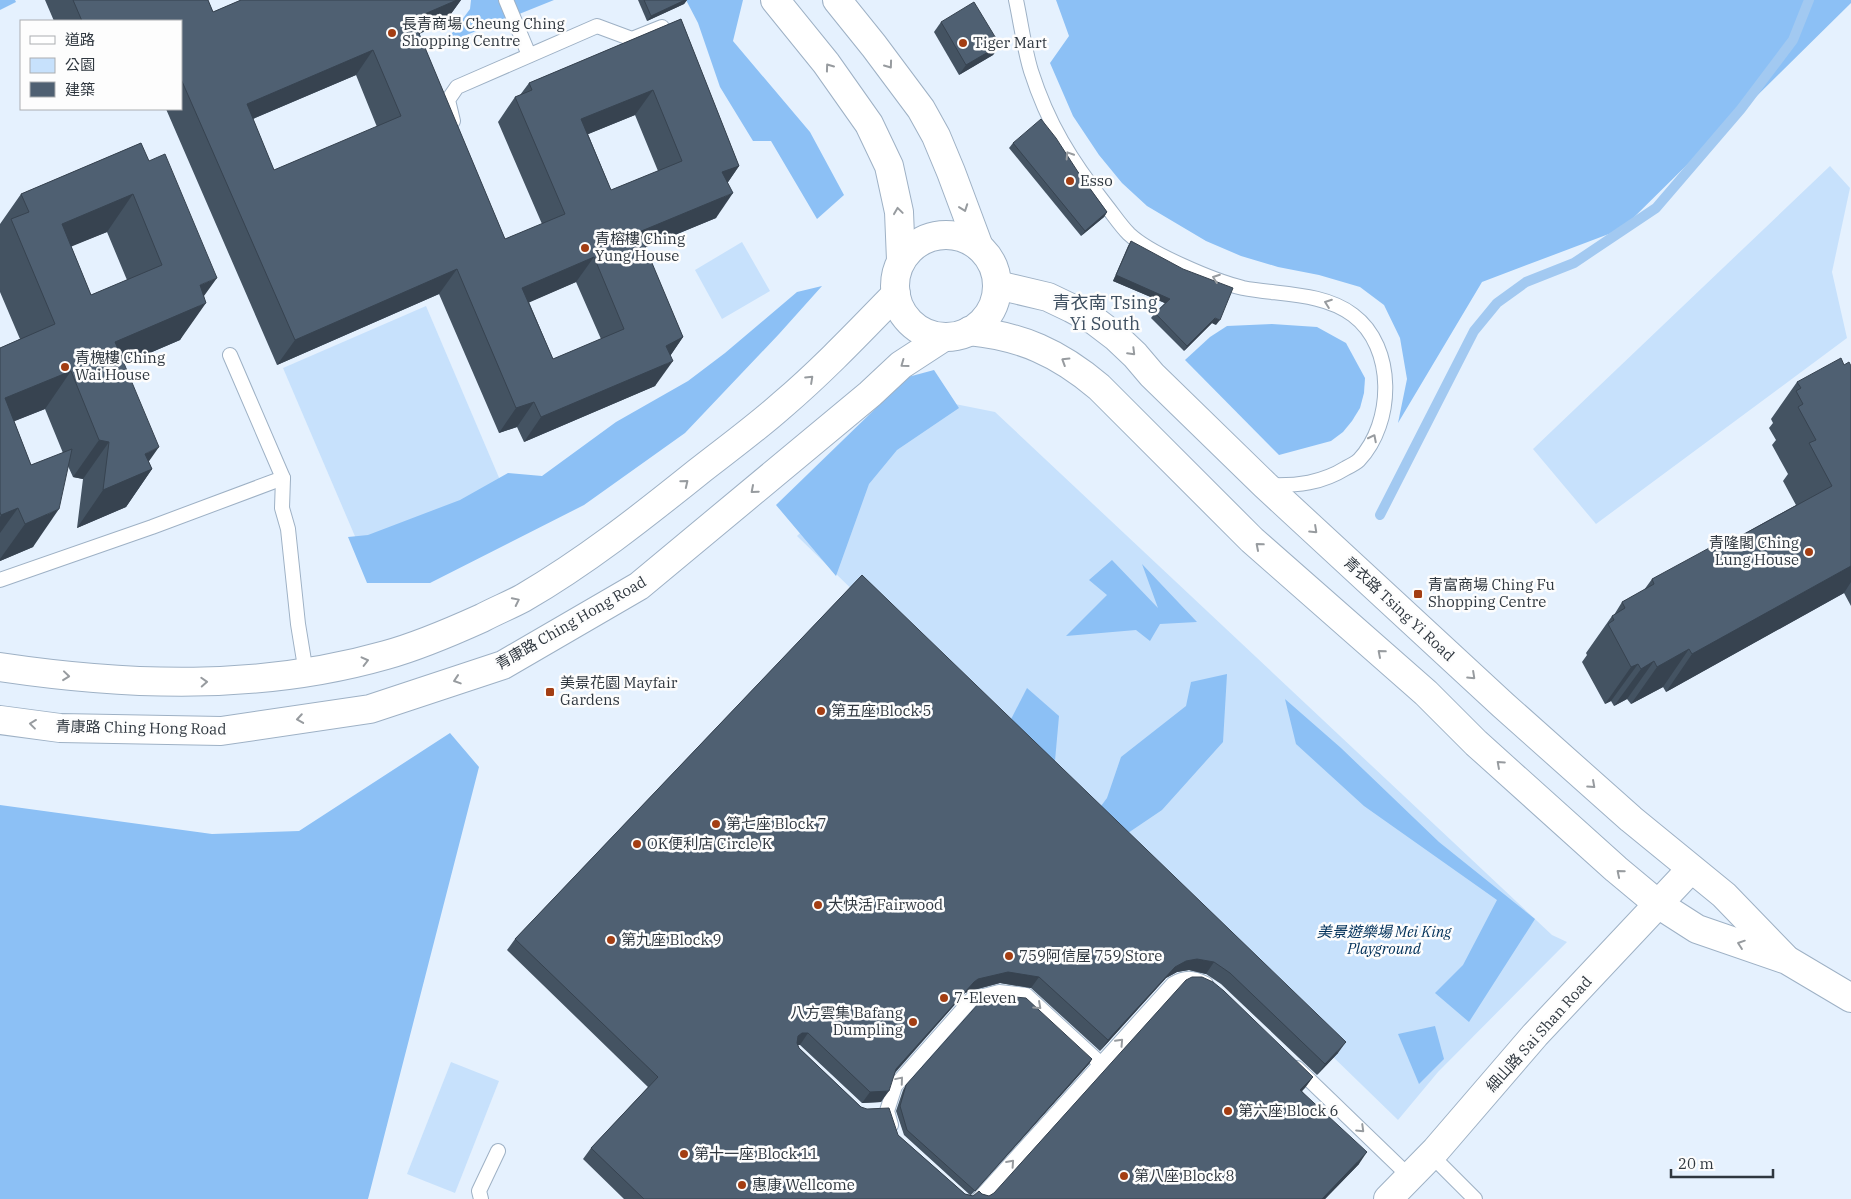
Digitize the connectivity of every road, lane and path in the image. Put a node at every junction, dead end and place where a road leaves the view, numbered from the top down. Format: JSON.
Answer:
{"nodes":[{"id":1,"x":506,"y":0,"type":"edge"},
{"id":2,"x":775,"y":0,"type":"edge"},
{"id":3,"x":837,"y":0,"type":"edge"},
{"id":4,"x":1016,"y":0,"type":"edge"},
{"id":5,"x":662,"y":27,"type":"edge"},
{"id":6,"x":529,"y":55,"type":"junction"},
{"id":7,"x":458,"y":132,"type":"edge"},
{"id":8,"x":979,"y":247,"type":"junction"},
{"id":9,"x":902,"y":260,"type":"junction"},
{"id":10,"x":997,"y":285,"type":"junction"},
{"id":11,"x":896,"y":294,"type":"junction"},
{"id":12,"x":957,"y":334,"type":"junction"},
{"id":13,"x":230,"y":356,"type":"dead end"},
{"id":14,"x":283,"y":478,"type":"junction"},
{"id":15,"x":1265,"y":485,"type":"junction"},
{"id":16,"x":0,"y":580,"type":"edge"},
{"id":17,"x":0,"y":667,"type":"edge"},
{"id":18,"x":306,"y":673,"type":"junction"},
{"id":19,"x":0,"y":720,"type":"edge"},
{"id":20,"x":1691,"y":869,"type":"junction"},
{"id":21,"x":1658,"y":904,"type":"junction"},
{"id":22,"x":1787,"y":960,"type":"junction"},
{"id":23,"x":1218,"y":993,"type":"edge"},
{"id":24,"x":1851,"y":998,"type":"edge"},
{"id":25,"x":1285,"y":1056,"type":"edge"},
{"id":26,"x":1100,"y":1063,"type":"junction"},
{"id":27,"x":896,"y":1140,"type":"edge"},
{"id":28,"x":498,"y":1151,"type":"dead end"},
{"id":29,"x":1431,"y":1155,"type":"junction"},
{"id":30,"x":1410,"y":1176,"type":"junction"},
{"id":31,"x":481,"y":1199,"type":"edge"},
{"id":32,"x":978,"y":1199,"type":"edge"},
{"id":33,"x":1388,"y":1199,"type":"edge"},
{"id":34,"x":1475,"y":1199,"type":"edge"}],
"edges":[{"from":1,"to":6,"type":"lane"},
{"from":9,"to":2,"type":"main road","one_way":true},
{"from":3,"to":8,"type":"main road","one_way":true},
{"from":15,"to":4,"type":"lane","one_way":true},
{"from":5,"to":6,"type":"lane"},
{"from":6,"to":7,"type":"lane"},
{"from":8,"to":9,"type":"main road"},
{"from":8,"to":10,"type":"main road"},
{"from":9,"to":11,"type":"main road"},
{"from":10,"to":12,"type":"main road"},
{"from":10,"to":15,"type":"main road","name":"青衣路 Tsing Yi Road","one_way":true},
{"from":11,"to":12,"type":"main road"},
{"from":18,"to":11,"type":"main road","one_way":true},
{"from":12,"to":19,"type":"main road","name":"青康路 Ching Hong Road","one_way":true},
{"from":21,"to":12,"type":"main road","name":"青衣路 Tsing Yi Road","one_way":true},
{"from":13,"to":14,"type":"lane"},
{"from":14,"to":16,"type":"lane"},
{"from":14,"to":18,"type":"lane"},
{"from":15,"to":20,"type":"main road","name":"青衣路 Tsing Yi Road","one_way":true},
{"from":17,"to":18,"type":"main road","one_way":true},
{"from":20,"to":21,"type":"main road","name":"細山路 Sai Shan Road"},
{"from":20,"to":22,"type":"main road","name":"青衣路 Tsing Yi Road"},
{"from":22,"to":21,"type":"main road","name":"青衣路 Tsing Yi Road","one_way":true},
{"from":21,"to":29,"type":"main road","name":"細山路 Sai Shan Road"},
{"from":22,"to":24,"type":"main road","name":"青衣路 Tsing Yi Road"},
{"from":26,"to":23,"type":"lane","one_way":true},
{"from":25,"to":30,"type":"lane","one_way":true},
{"from":27,"to":26,"type":"lane","one_way":true},
{"from":32,"to":26,"type":"lane","one_way":true},
{"from":28,"to":31,"type":"lane"},
{"from":29,"to":30,"type":"main road","name":"細山路 Sai Shan Road"},
{"from":29,"to":34,"type":"lane"},
{"from":30,"to":33,"type":"main road","name":"細山路 Sai Shan Road"}]}
